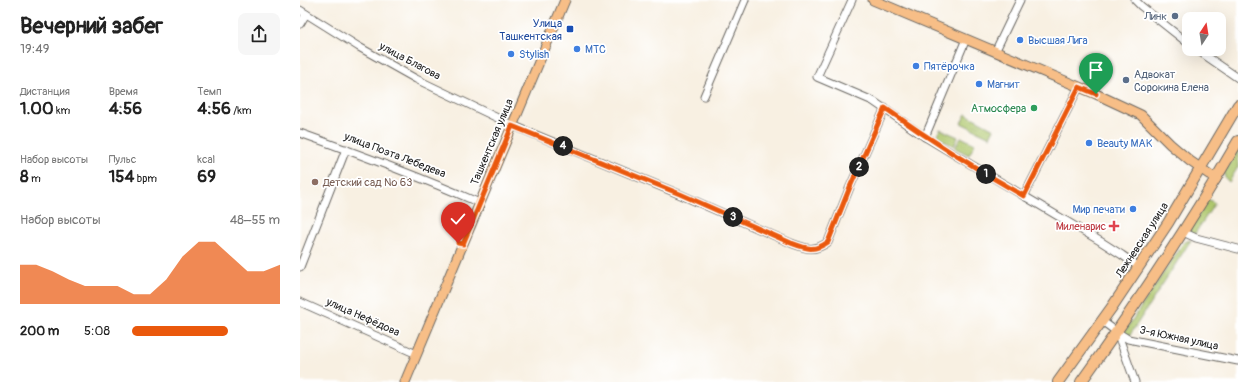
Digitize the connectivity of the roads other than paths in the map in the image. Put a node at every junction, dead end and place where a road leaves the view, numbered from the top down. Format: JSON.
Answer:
{"nodes":[{"id":1,"x":559,"y":0,"type":"edge"},
{"id":2,"x":565,"y":0,"type":"edge"},
{"id":3,"x":745,"y":0,"type":"edge"},
{"id":4,"x":852,"y":0,"type":"edge"},
{"id":5,"x":873,"y":0,"type":"edge"},
{"id":6,"x":1020,"y":0,"type":"edge"},
{"id":7,"x":1135,"y":0,"type":"edge"},
{"id":8,"x":1143,"y":3,"type":"edge"},
{"id":9,"x":303,"y":12,"type":"edge"},
{"id":10,"x":300,"y":24,"type":"edge"},
{"id":11,"x":1182,"y":38,"type":"edge"},
{"id":12,"x":966,"y":39,"type":"junction"},
{"id":13,"x":995,"y":52,"type":"junction"},
{"id":14,"x":1206,"y":56,"type":"edge"},
{"id":15,"x":1238,"y":78,"type":"edge"},
{"id":16,"x":1079,"y":87,"type":"junction"},
{"id":17,"x":704,"y":96,"type":"dead end"},
{"id":18,"x":1238,"y":105,"type":"edge"},
{"id":19,"x":885,"y":108,"type":"junction"},
{"id":20,"x":510,"y":124,"type":"junction"},
{"id":21,"x":300,"y":133,"type":"edge"},
{"id":22,"x":925,"y":136,"type":"junction"},
{"id":23,"x":1238,"y":141,"type":"edge"},
{"id":24,"x":346,"y":149,"type":"junction"},
{"id":25,"x":1200,"y":169,"type":"junction"},
{"id":26,"x":1216,"y":179,"type":"junction"},
{"id":27,"x":1024,"y":196,"type":"junction"},
{"id":28,"x":478,"y":202,"type":"junction"},
{"id":29,"x":1183,"y":232,"type":"junction"},
{"id":30,"x":1238,"y":249,"type":"edge"},
{"id":31,"x":300,"y":267,"type":"edge"},
{"id":32,"x":1139,"y":267,"type":"junction"},
{"id":33,"x":300,"y":302,"type":"edge"},
{"id":34,"x":1102,"y":322,"type":"junction"},
{"id":35,"x":1117,"y":332,"type":"junction"},
{"id":36,"x":415,"y":353,"type":"junction"},
{"id":37,"x":1238,"y":362,"type":"edge"},
{"id":38,"x":400,"y":382,"type":"edge"},
{"id":39,"x":406,"y":382,"type":"edge"},
{"id":40,"x":1058,"y":382,"type":"edge"},
{"id":41,"x":1081,"y":382,"type":"edge"},
{"id":42,"x":1135,"y":382,"type":"edge"}],
"edges":[{"from":1,"to":20,"type":"main road","name":"Ташкентская улица"},
{"from":2,"to":20,"type":"main road","name":"Ташкентская улица"},
{"from":3,"to":17,"type":"street"},
{"from":4,"to":19,"type":"street"},
{"from":5,"to":12,"type":"main road"},
{"from":6,"to":13,"type":"street"},
{"from":7,"to":8,"type":"street"},
{"from":8,"to":11,"type":"street"},
{"from":9,"to":10,"type":"street"},
{"from":9,"to":20,"type":"street","name":"улица Благова"},
{"from":12,"to":13,"type":"main road"},
{"from":12,"to":22,"type":"street"},
{"from":13,"to":16,"type":"main road"},
{"from":14,"to":15,"type":"street"},
{"from":16,"to":25,"type":"main road"},
{"from":16,"to":27,"type":"street"},
{"from":18,"to":25,"type":"highway","name":"Лежневская улица"},
{"from":19,"to":20,"type":"street","name":"улица Благова"},
{"from":19,"to":22,"type":"street"},
{"from":20,"to":28,"type":"main road","name":"Ташкентская улица"},
{"from":21,"to":24,"type":"street","name":"улица Поэта Лебедева"},
{"from":22,"to":27,"type":"street"},
{"from":23,"to":26,"type":"highway"},
{"from":24,"to":28,"type":"street","name":"улица Поэта Лебедева"},
{"from":24,"to":31,"type":"street"},
{"from":25,"to":26,"type":"main road"},
{"from":25,"to":32,"type":"highway","name":"Лежневская улица"},
{"from":26,"to":29,"type":"highway"},
{"from":27,"to":32,"type":"street"},
{"from":28,"to":36,"type":"main road","name":"Ташкентская улица"},
{"from":29,"to":30,"type":"street"},
{"from":29,"to":35,"type":"highway"},
{"from":32,"to":34,"type":"highway","name":"Лежневская улица"},
{"from":33,"to":36,"type":"street","name":"улица Нефёдова"},
{"from":34,"to":35,"type":"street","name":"3-я Южная улица"},
{"from":34,"to":40,"type":"highway","name":"Лежневская улица"},
{"from":35,"to":37,"type":"street","name":"3-я Южная улица"},
{"from":35,"to":41,"type":"highway"},
{"from":35,"to":42,"type":"street"},
{"from":36,"to":38,"type":"main road","name":"Ташкентская улица"},
{"from":36,"to":39,"type":"main road","name":"Ташкентская улица"}]}
